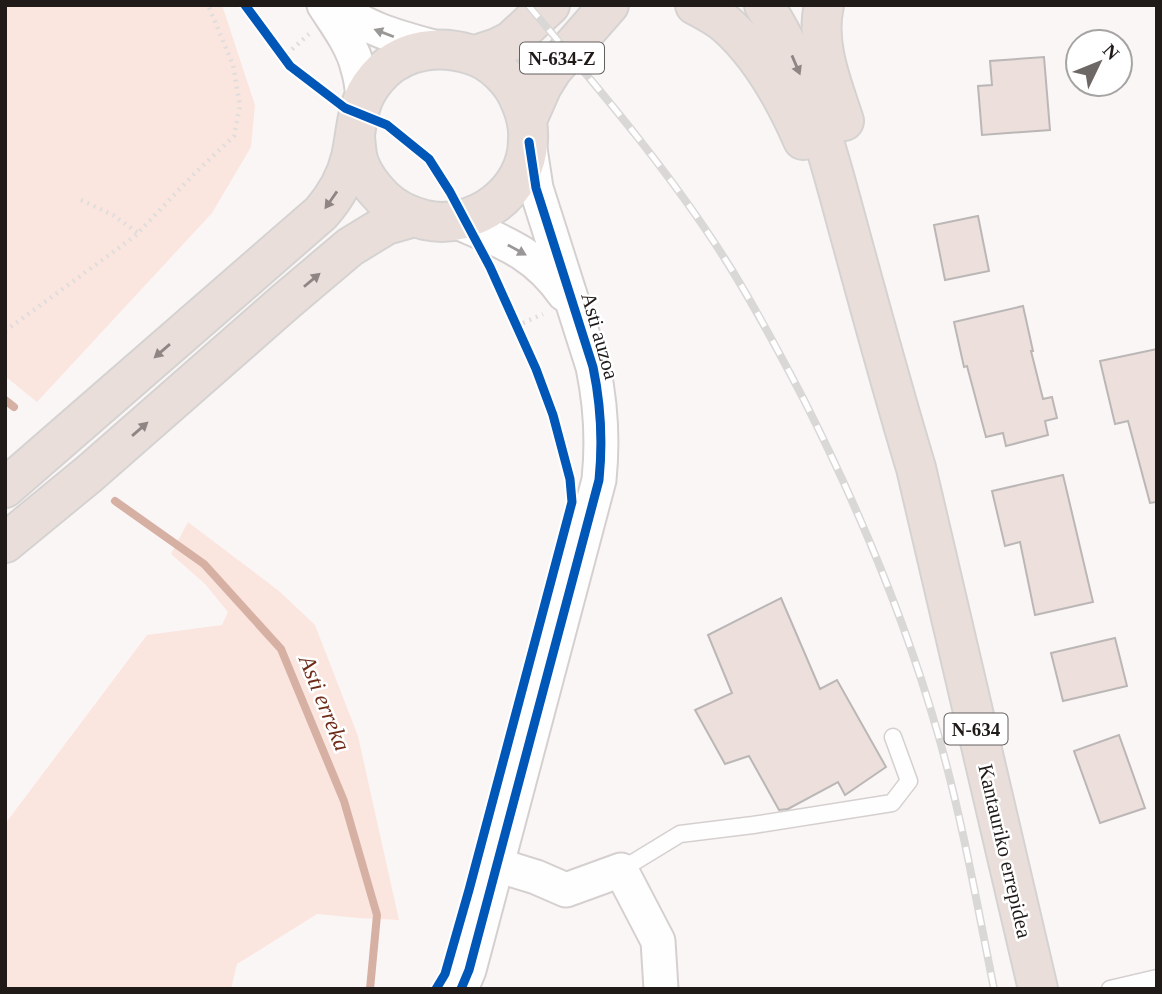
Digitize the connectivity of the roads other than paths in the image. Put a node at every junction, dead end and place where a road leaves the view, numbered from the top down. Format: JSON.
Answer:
{"nodes":[{"id":1,"x":336,"y":5,"type":"edge"},
{"id":2,"x":550,"y":5,"type":"edge"},
{"id":3,"x":566,"y":5,"type":"edge"},
{"id":4,"x":695,"y":5,"type":"edge"},
{"id":5,"x":764,"y":5,"type":"edge"},
{"id":6,"x":824,"y":5,"type":"edge"},
{"id":7,"x":612,"y":7,"type":"edge"},
{"id":8,"x":318,"y":18,"type":"edge"},
{"id":9,"x":511,"y":41,"type":"junction"},
{"id":10,"x":438,"y":48,"type":"junction"},
{"id":11,"x":475,"y":55,"type":"junction"},
{"id":12,"x":363,"y":97,"type":"junction"},
{"id":13,"x":528,"y":131,"type":"junction"},
{"id":14,"x":355,"y":136,"type":"junction"},
{"id":15,"x":414,"y":217,"type":"junction"},
{"id":16,"x":455,"y":221,"type":"junction"},
{"id":17,"x":849,"y":231,"type":"junction"},
{"id":18,"x":563,"y":310,"type":"junction"},
{"id":19,"x":104,"y":402,"type":"junction"},
{"id":20,"x":5,"y":464,"type":"edge"},
{"id":21,"x":916,"y":468,"type":"junction"},
{"id":22,"x":89,"y":474,"type":"junction"},
{"id":23,"x":5,"y":488,"type":"edge"},
{"id":24,"x":5,"y":543,"type":"edge"},
{"id":25,"x":5,"y":568,"type":"edge"},
{"id":26,"x":893,"y":737,"type":"dead end"},
{"id":27,"x":497,"y":865,"type":"junction"},
{"id":28,"x":621,"y":870,"type":"junction"},
{"id":29,"x":1157,"y":978,"type":"edge"},
{"id":30,"x":461,"y":989,"type":"edge"},
{"id":31,"x":661,"y":989,"type":"edge"},
{"id":32,"x":1038,"y":989,"type":"edge"},
{"id":33,"x":1110,"y":989,"type":"edge"}],
"edges":[{"from":10,"to":1,"type":"street","one_way":true},
{"from":2,"to":9,"type":"highway"},
{"from":3,"to":9,"type":"highway","number":"N-634-Z"},
{"from":4,"to":17,"type":"highway"},
{"from":5,"to":17,"type":"highway","number":"N-634","one_way":true},
{"from":6,"to":21,"type":"highway","number":"N-634"},
{"from":7,"to":13,"type":"highway","number":"N-634-Z"},
{"from":8,"to":12,"type":"street"},
{"from":9,"to":11,"type":"highway"},
{"from":10,"to":11,"type":"highway"},
{"from":10,"to":12,"type":"highway"},
{"from":11,"to":13,"type":"highway"},
{"from":12,"to":14,"type":"highway"},
{"from":13,"to":16,"type":"highway"},
{"from":13,"to":18,"type":"street","name":"Asti auzoa"},
{"from":14,"to":15,"type":"highway"},
{"from":14,"to":19,"type":"highway","one_way":true},
{"from":15,"to":16,"type":"highway"},
{"from":22,"to":15,"type":"highway","one_way":true},
{"from":16,"to":18,"type":"street","name":"Asti auzoa","one_way":true},
{"from":17,"to":21,"type":"highway","number":"N-634"},
{"from":18,"to":27,"type":"street","name":"Asti auzoa"},
{"from":19,"to":20,"type":"highway"},
{"from":19,"to":23,"type":"highway"},
{"from":21,"to":32,"type":"highway","name":"Kantauriko errepidea","number":"N-634"},
{"from":22,"to":24,"type":"highway"},
{"from":22,"to":25,"type":"highway"},
{"from":26,"to":28,"type":"lane"},
{"from":27,"to":28,"type":"street"},
{"from":27,"to":30,"type":"street","name":"Asti auzoa"},
{"from":28,"to":31,"type":"street"},
{"from":29,"to":33,"type":"lane"}]}
